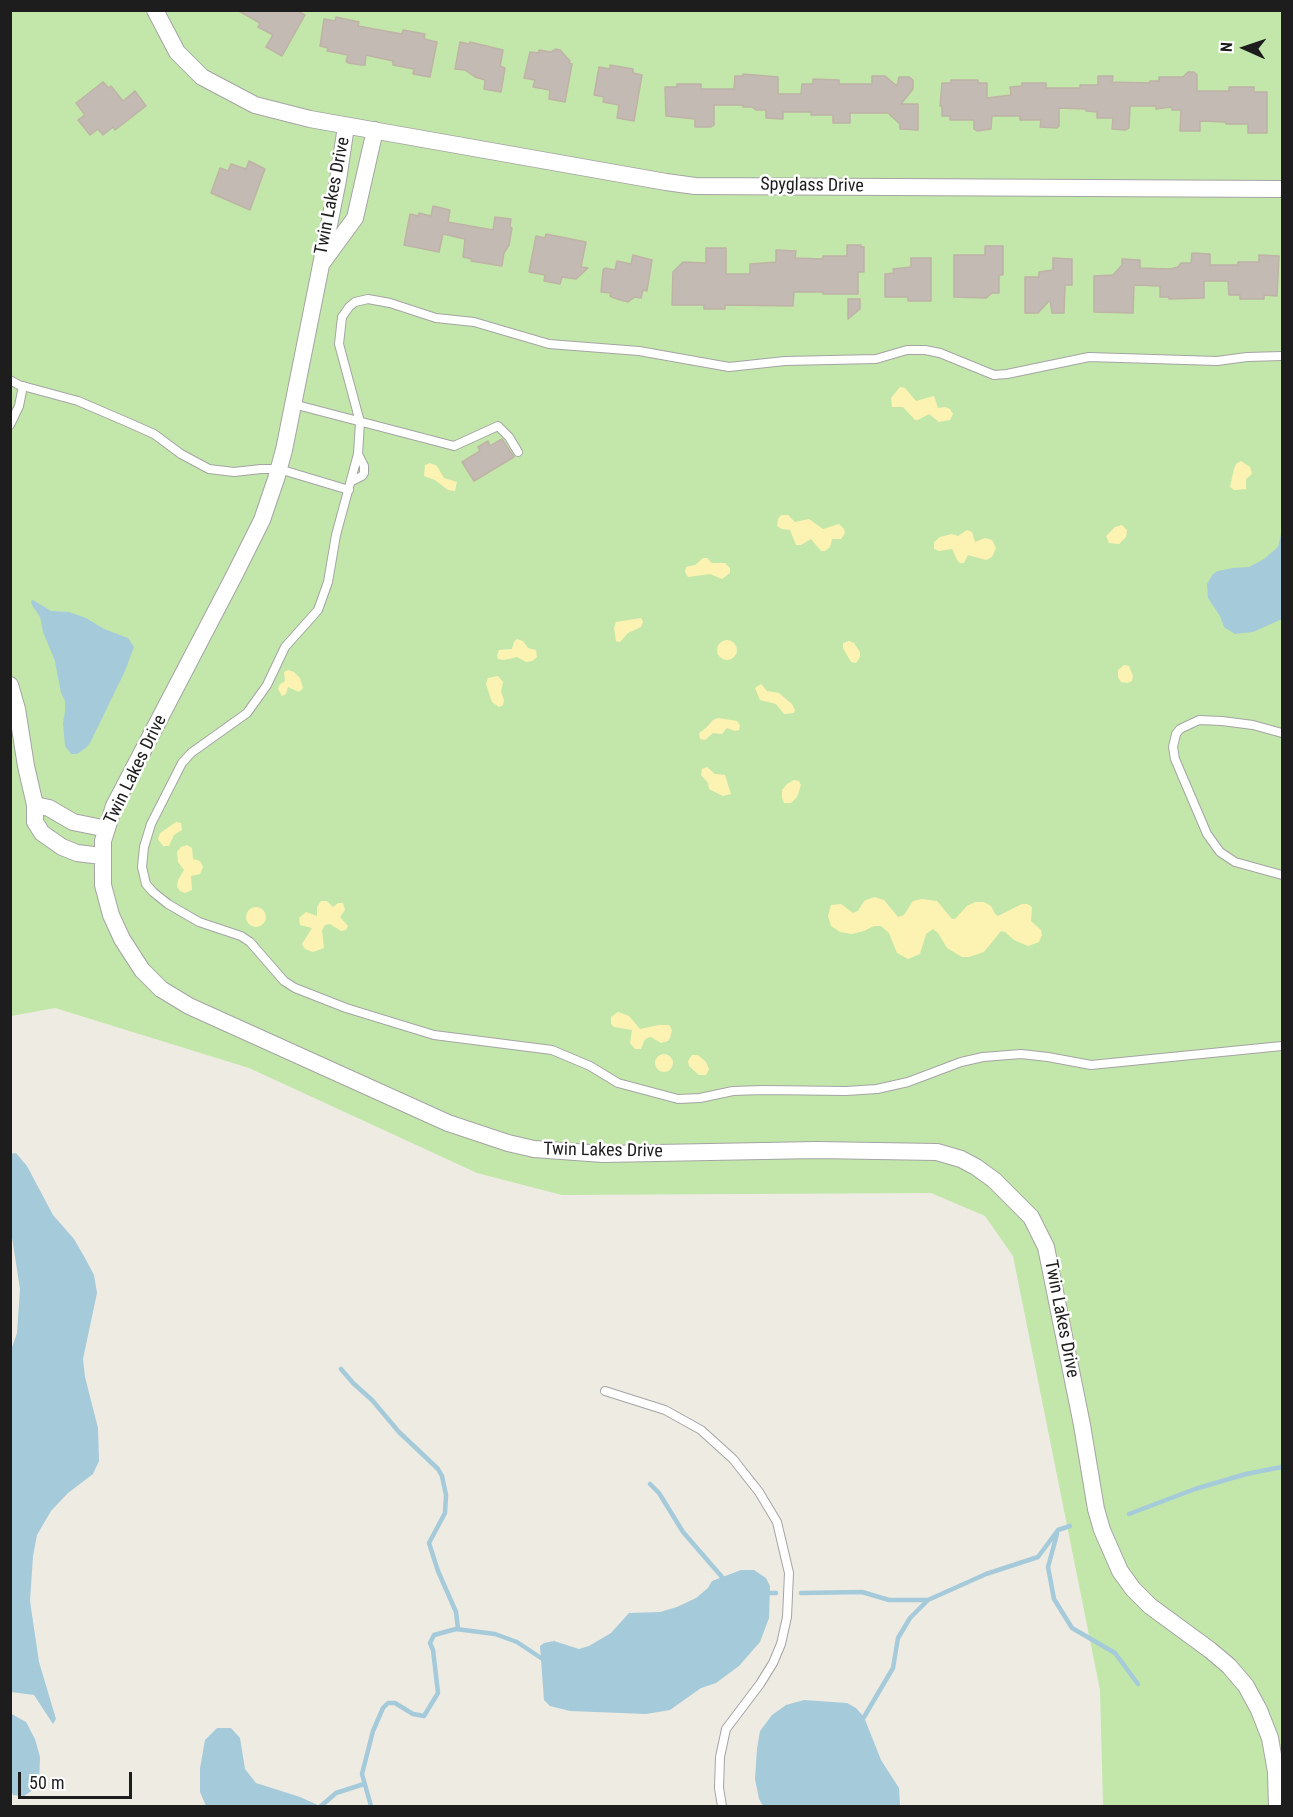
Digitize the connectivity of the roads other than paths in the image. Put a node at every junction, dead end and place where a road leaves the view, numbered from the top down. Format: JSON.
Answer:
{"nodes":[{"id":1,"x":155,"y":10,"type":"edge"},
{"id":2,"x":346,"y":126,"type":"junction"},
{"id":3,"x":375,"y":130,"type":"junction"},
{"id":4,"x":1282,"y":189,"type":"edge"},
{"id":5,"x":319,"y":266,"type":"junction"},
{"id":6,"x":1282,"y":356,"type":"edge"},
{"id":7,"x":10,"y":380,"type":"edge"},
{"id":8,"x":23,"y":386,"type":"junction"},
{"id":9,"x":293,"y":404,"type":"junction"},
{"id":10,"x":360,"y":422,"type":"junction"},
{"id":11,"x":10,"y":425,"type":"edge"},
{"id":12,"x":518,"y":452,"type":"dead end"},
{"id":13,"x":279,"y":469,"type":"junction"},
{"id":14,"x":351,"y":485,"type":"junction"},
{"id":15,"x":10,"y":685,"type":"edge"},
{"id":16,"x":1282,"y":733,"type":"edge"},
{"id":17,"x":35,"y":805,"type":"junction"},
{"id":18,"x":107,"y":829,"type":"junction"},
{"id":19,"x":102,"y":856,"type":"junction"},
{"id":20,"x":1282,"y":875,"type":"edge"},
{"id":21,"x":1282,"y":1046,"type":"edge"},
{"id":22,"x":605,"y":1391,"type":"dead end"},
{"id":23,"x":722,"y":1806,"type":"edge"},
{"id":24,"x":1276,"y":1806,"type":"edge"}],
"edges":[{"from":1,"to":2,"type":"street","name":"Spyglass Drive"},
{"from":2,"to":3,"type":"street","name":"Spyglass Drive"},
{"from":2,"to":5,"type":"street","name":"Twin Lakes Drive"},
{"from":3,"to":4,"type":"street","name":"Spyglass Drive"},
{"from":3,"to":5,"type":"street","name":"Twin Lakes Drive"},
{"from":5,"to":9,"type":"street","name":"Twin Lakes Drive"},
{"from":6,"to":10,"type":"lane"},
{"from":7,"to":8,"type":"lane"},
{"from":8,"to":11,"type":"lane"},
{"from":8,"to":13,"type":"lane"},
{"from":9,"to":10,"type":"lane"},
{"from":9,"to":13,"type":"street","name":"Twin Lakes Drive"},
{"from":10,"to":12,"type":"lane"},
{"from":10,"to":14,"type":"lane"},
{"from":13,"to":14,"type":"lane"},
{"from":13,"to":18,"type":"street","name":"Twin Lakes Drive"},
{"from":14,"to":21,"type":"lane"},
{"from":15,"to":17,"type":"street"},
{"from":16,"to":20,"type":"lane"},
{"from":17,"to":18,"type":"street"},
{"from":17,"to":19,"type":"street"},
{"from":18,"to":19,"type":"street","name":"Twin Lakes Drive"},
{"from":19,"to":24,"type":"street","name":"Twin Lakes Drive"},
{"from":22,"to":23,"type":"lane"}]}
